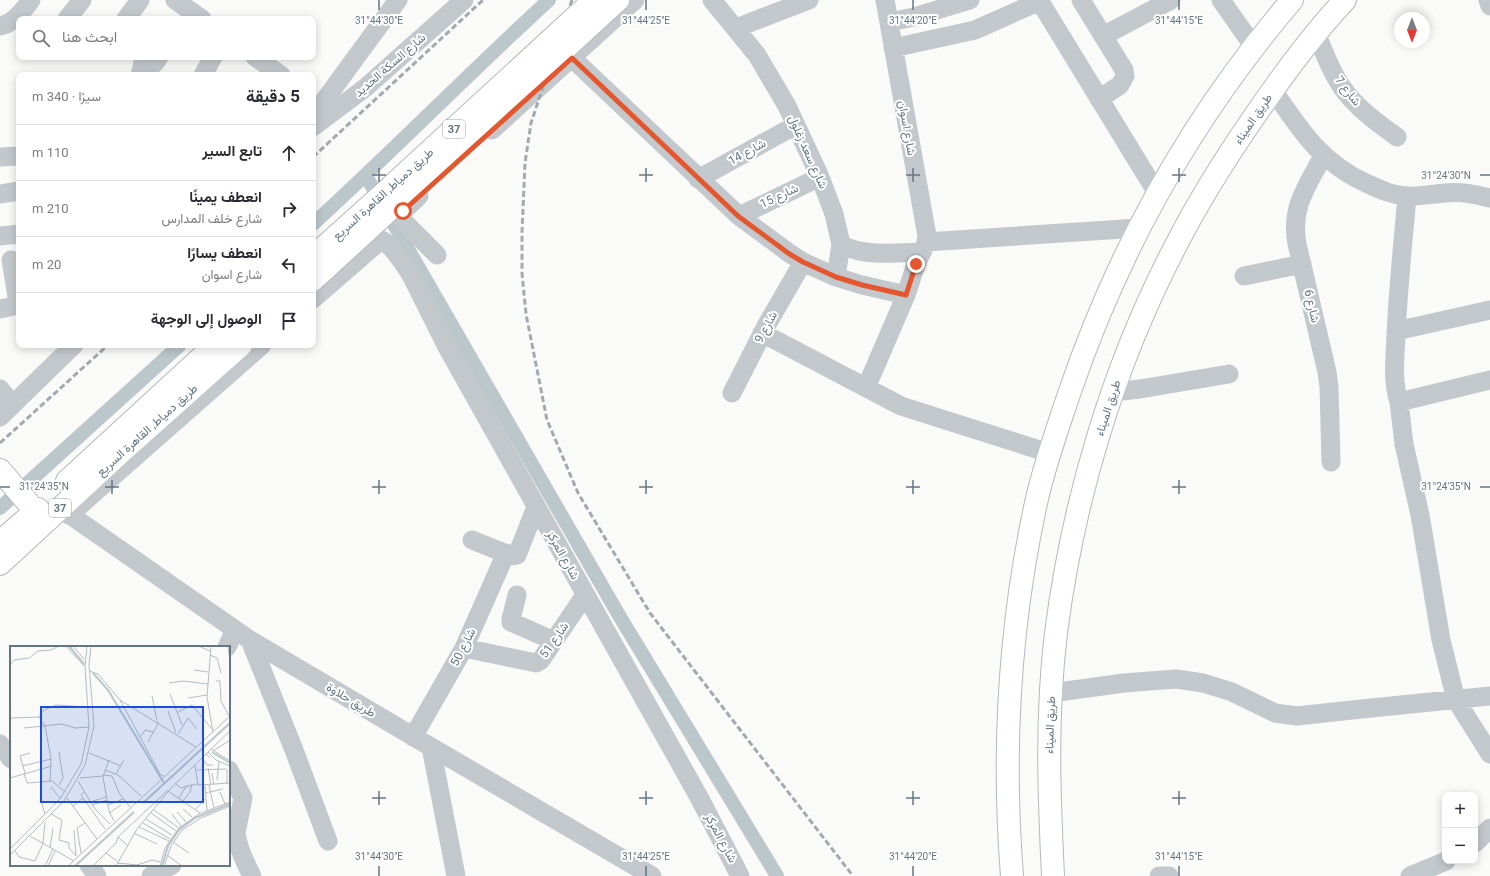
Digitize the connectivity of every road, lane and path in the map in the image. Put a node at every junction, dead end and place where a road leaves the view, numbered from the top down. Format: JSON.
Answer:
{"nodes":[{"id":1,"x":31,"y":0,"type":"edge"},
{"id":2,"x":82,"y":0,"type":"edge"},
{"id":3,"x":140,"y":0,"type":"edge"},
{"id":4,"x":398,"y":0,"type":"edge"},
{"id":5,"x":464,"y":0,"type":"edge"},
{"id":6,"x":594,"y":0,"type":"edge"},
{"id":7,"x":618,"y":0,"type":"edge"},
{"id":8,"x":635,"y":0,"type":"edge"},
{"id":9,"x":712,"y":0,"type":"edge"},
{"id":10,"x":809,"y":0,"type":"edge"},
{"id":11,"x":885,"y":0,"type":"edge"},
{"id":12,"x":970,"y":0,"type":"edge"},
{"id":13,"x":1040,"y":0,"type":"edge"},
{"id":14,"x":1081,"y":0,"type":"edge"},
{"id":15,"x":1171,"y":0,"type":"edge"},
{"id":16,"x":1221,"y":0,"type":"edge"},
{"id":17,"x":1292,"y":0,"type":"edge"},
{"id":18,"x":1345,"y":0,"type":"edge"},
{"id":19,"x":1488,"y":0,"type":"edge"},
{"id":20,"x":1490,"y":6,"type":"edge"},
{"id":21,"x":18,"y":16,"type":"edge"},
{"id":22,"x":69,"y":16,"type":"edge"},
{"id":23,"x":128,"y":16,"type":"edge"},
{"id":24,"x":16,"y":18,"type":"edge"},
{"id":25,"x":889,"y":22,"type":"junction"},
{"id":26,"x":0,"y":26,"type":"edge"},
{"id":27,"x":736,"y":28,"type":"junction"},
{"id":28,"x":1316,"y":33,"type":"junction"},
{"id":29,"x":1103,"y":36,"type":"junction"},
{"id":30,"x":1254,"y":47,"type":"junction"},
{"id":31,"x":893,"y":48,"type":"junction"},
{"id":32,"x":572,"y":58,"type":"junction"},
{"id":33,"x":158,"y":60,"type":"edge"},
{"id":34,"x":211,"y":60,"type":"edge"},
{"id":35,"x":259,"y":60,"type":"edge"},
{"id":36,"x":141,"y":72,"type":"edge"},
{"id":37,"x":205,"y":72,"type":"edge"},
{"id":38,"x":277,"y":72,"type":"edge"},
{"id":39,"x":1272,"y":90,"type":"junction"},
{"id":40,"x":1099,"y":98,"type":"junction"},
{"id":41,"x":316,"y":106,"type":"edge"},
{"id":42,"x":796,"y":125,"type":"junction"},
{"id":43,"x":316,"y":126,"type":"edge"},
{"id":44,"x":1397,"y":137,"type":"dead end"},
{"id":45,"x":0,"y":156,"type":"edge"},
{"id":46,"x":16,"y":156,"type":"edge"},
{"id":47,"x":1323,"y":156,"type":"junction"},
{"id":48,"x":820,"y":177,"type":"junction"},
{"id":49,"x":698,"y":179,"type":"junction"},
{"id":50,"x":16,"y":191,"type":"edge"},
{"id":51,"x":1157,"y":193,"type":"junction"},
{"id":52,"x":0,"y":194,"type":"edge"},
{"id":53,"x":1407,"y":196,"type":"junction"},
{"id":54,"x":1490,"y":198,"type":"edge"},
{"id":55,"x":738,"y":216,"type":"junction"},
{"id":56,"x":1138,"y":228,"type":"junction"},
{"id":57,"x":16,"y":234,"type":"edge"},
{"id":58,"x":0,"y":236,"type":"edge"},
{"id":59,"x":841,"y":244,"type":"junction"},
{"id":60,"x":924,"y":247,"type":"junction"},
{"id":61,"x":316,"y":254,"type":"edge"},
{"id":62,"x":438,"y":255,"type":"dead end"},
{"id":63,"x":11,"y":260,"type":"dead end"},
{"id":64,"x":803,"y":262,"type":"junction"},
{"id":65,"x":1302,"y":264,"type":"junction"},
{"id":66,"x":1244,"y":276,"type":"dead end"},
{"id":67,"x":316,"y":277,"type":"edge"},
{"id":68,"x":836,"y":277,"type":"junction"},
{"id":69,"x":16,"y":287,"type":"edge"},
{"id":70,"x":906,"y":295,"type":"junction"},
{"id":71,"x":316,"y":296,"type":"edge"},
{"id":72,"x":16,"y":304,"type":"edge"},
{"id":73,"x":0,"y":308,"type":"edge"},
{"id":74,"x":1490,"y":310,"type":"edge"},
{"id":75,"x":1396,"y":330,"type":"junction"},
{"id":76,"x":762,"y":333,"type":"junction"},
{"id":77,"x":71,"y":348,"type":"edge"},
{"id":78,"x":212,"y":348,"type":"edge"},
{"id":79,"x":237,"y":348,"type":"edge"},
{"id":80,"x":258,"y":348,"type":"edge"},
{"id":81,"x":1229,"y":374,"type":"dead end"},
{"id":82,"x":1490,"y":380,"type":"edge"},
{"id":83,"x":866,"y":388,"type":"junction"},
{"id":84,"x":0,"y":390,"type":"edge"},
{"id":85,"x":1113,"y":392,"type":"junction"},
{"id":86,"x":732,"y":393,"type":"dead end"},
{"id":87,"x":1399,"y":402,"type":"junction"},
{"id":88,"x":6,"y":411,"type":"edge"},
{"id":89,"x":115,"y":447,"type":"junction"},
{"id":90,"x":1049,"y":453,"type":"junction"},
{"id":91,"x":1331,"y":462,"type":"dead end"},
{"id":92,"x":2,"y":472,"type":"edge"},
{"id":93,"x":29,"y":504,"type":"junction"},
{"id":94,"x":536,"y":507,"type":"junction"},
{"id":95,"x":65,"y":512,"type":"junction"},
{"id":96,"x":472,"y":540,"type":"dead end"},
{"id":97,"x":0,"y":542,"type":"edge"},
{"id":98,"x":506,"y":553,"type":"junction"},
{"id":99,"x":0,"y":564,"type":"edge"},
{"id":100,"x":518,"y":595,"type":"dead end"},
{"id":101,"x":585,"y":595,"type":"junction"},
{"id":102,"x":238,"y":639,"type":"edge"},
{"id":103,"x":554,"y":641,"type":"junction"},
{"id":104,"x":464,"y":648,"type":"junction"},
{"id":105,"x":1051,"y":693,"type":"junction"},
{"id":106,"x":1490,"y":696,"type":"edge"},
{"id":107,"x":1456,"y":700,"type":"junction"},
{"id":108,"x":413,"y":737,"type":"junction"},
{"id":109,"x":0,"y":744,"type":"edge"},
{"id":110,"x":431,"y":747,"type":"junction"},
{"id":111,"x":1490,"y":754,"type":"edge"},
{"id":112,"x":10,"y":758,"type":"edge"},
{"id":113,"x":230,"y":772,"type":"edge"},
{"id":114,"x":1490,"y":828,"type":"edge"},
{"id":115,"x":232,"y":834,"type":"edge"},
{"id":116,"x":1478,"y":840,"type":"edge"},
{"id":117,"x":328,"y":841,"type":"dead end"},
{"id":118,"x":1442,"y":863,"type":"edge"},
{"id":119,"x":90,"y":866,"type":"edge"},
{"id":120,"x":170,"y":866,"type":"edge"},
{"id":121,"x":97,"y":876,"type":"edge"},
{"id":122,"x":151,"y":876,"type":"edge"},
{"id":123,"x":252,"y":876,"type":"edge"},
{"id":124,"x":456,"y":876,"type":"edge"},
{"id":125,"x":652,"y":876,"type":"edge"},
{"id":126,"x":740,"y":876,"type":"edge"},
{"id":127,"x":1012,"y":876,"type":"edge"},
{"id":128,"x":1053,"y":876,"type":"edge"},
{"id":129,"x":1158,"y":876,"type":"edge"},
{"id":130,"x":1169,"y":876,"type":"edge"},
{"id":131,"x":1410,"y":876,"type":"edge"}],
"edges":[{"from":1,"to":21,"type":"street"},
{"from":2,"to":22,"type":"street"},
{"from":3,"to":23,"type":"street"},
{"from":4,"to":41,"type":"street"},
{"from":5,"to":43,"type":"street","name":"شارع السكة الحديد"},
{"from":6,"to":61,"type":"highway","name":"طريق دمياط, القاهرة السريع","number":"37","bridge":true},
{"from":7,"to":67,"type":"highway","name":"طريق دمياط, القاهرة السريع","number":"37","bridge":true},
{"from":8,"to":32,"type":"street"},
{"from":9,"to":27,"type":"street","name":"شارع سعد زغلول"},
{"from":10,"to":27,"type":"street"},
{"from":11,"to":25,"type":"street","name":"شارع اسوان"},
{"from":12,"to":25,"type":"street"},
{"from":13,"to":31,"type":"street"},
{"from":13,"to":40,"type":"street"},
{"from":14,"to":29,"type":"street"},
{"from":15,"to":29,"type":"street"},
{"from":16,"to":30,"type":"street"},
{"from":17,"to":30,"type":"highway"},
{"from":18,"to":28,"type":"highway","name":"طريق الميناء"},
{"from":19,"to":20,"type":"street"},
{"from":24,"to":26,"type":"street"},
{"from":25,"to":31,"type":"street","name":"شارع اسوان"},
{"from":27,"to":42,"type":"street","name":"شارع سعد زغلول"},
{"from":28,"to":39,"type":"highway","name":"طريق الميناء"},
{"from":28,"to":44,"type":"street","name":"شارع 7"},
{"from":29,"to":40,"type":"street"},
{"from":30,"to":51,"type":"highway"},
{"from":31,"to":60,"type":"street","name":"شارع اسوان"},
{"from":32,"to":49,"type":"street"},
{"from":32,"to":62,"type":"street"},
{"from":33,"to":36,"type":"street"},
{"from":34,"to":37,"type":"street"},
{"from":35,"to":38,"type":"street"},
{"from":39,"to":47,"type":"street"},
{"from":39,"to":85,"type":"highway","name":"طريق الميناء"},
{"from":40,"to":51,"type":"street"},
{"from":42,"to":48,"type":"street","name":"شارع سعد زغلول"},
{"from":42,"to":49,"type":"street","name":"شارع 14"},
{"from":45,"to":46,"type":"street"},
{"from":47,"to":53,"type":"street"},
{"from":47,"to":65,"type":"street","name":"شارع 6"},
{"from":48,"to":55,"type":"street","name":"شارع 15"},
{"from":48,"to":59,"type":"street","name":"شارع سعد زغلول"},
{"from":49,"to":55,"type":"street"},
{"from":50,"to":52,"type":"street"},
{"from":51,"to":56,"type":"highway"},
{"from":53,"to":54,"type":"street"},
{"from":53,"to":75,"type":"street"},
{"from":55,"to":64,"type":"street"},
{"from":56,"to":60,"type":"street"},
{"from":56,"to":90,"type":"highway"},
{"from":57,"to":58,"type":"street"},
{"from":59,"to":60,"type":"street"},
{"from":59,"to":68,"type":"street"},
{"from":60,"to":70,"type":"street","name":"شارع اسوان"},
{"from":63,"to":69,"type":"street"},
{"from":64,"to":68,"type":"street"},
{"from":64,"to":76,"type":"street","name":"شارع 9"},
{"from":65,"to":66,"type":"street"},
{"from":65,"to":91,"type":"street","name":"شارع 6"},
{"from":68,"to":70,"type":"street"},
{"from":70,"to":83,"type":"street","name":"شارع اسوان"},
{"from":71,"to":94,"type":"street","name":"شارع المركز"},
{"from":72,"to":73,"type":"street"},
{"from":74,"to":75,"type":"street"},
{"from":75,"to":87,"type":"street"},
{"from":76,"to":83,"type":"street"},
{"from":76,"to":86,"type":"street","name":"شارع 9"},
{"from":77,"to":88,"type":"street"},
{"from":78,"to":89,"type":"highway","name":"طريق دمياط, القاهرة السريع","number":"37"},
{"from":79,"to":89,"type":"highway","name":"طريق دمياط, القاهرة السريع","number":"37"},
{"from":80,"to":95,"type":"street"},
{"from":81,"to":85,"type":"street"},
{"from":82,"to":87,"type":"street"},
{"from":83,"to":90,"type":"street"},
{"from":84,"to":88,"type":"street"},
{"from":85,"to":105,"type":"highway","name":"طريق الميناء"},
{"from":87,"to":107,"type":"street"},
{"from":89,"to":93,"type":"highway","name":"طريق دمياط, القاهرة السريع","number":"37"},
{"from":89,"to":95,"type":"highway","name":"طريق دمياط, القاهرة السريع","number":"37"},
{"from":90,"to":127,"type":"highway"},
{"from":92,"to":93,"type":"highway"},
{"from":93,"to":97,"type":"highway","name":"طريق دمياط, القاهرة السريع","number":"37"},
{"from":94,"to":98,"type":"street"},
{"from":94,"to":101,"type":"street","name":"شارع المركز"},
{"from":95,"to":99,"type":"highway","name":"طريق دمياط, القاهرة السريع","number":"37"},
{"from":95,"to":102,"type":"street","name":"طريق حلاوة"},
{"from":96,"to":98,"type":"street"},
{"from":98,"to":104,"type":"street","name":"شارع 50"},
{"from":100,"to":103,"type":"street"},
{"from":101,"to":103,"type":"street","name":"شارع 51"},
{"from":101,"to":126,"type":"street","name":"شارع المركز"},
{"from":102,"to":108,"type":"street","name":"طريق حلاوة"},
{"from":102,"to":117,"type":"street"},
{"from":103,"to":104,"type":"street","name":"شارع 51"},
{"from":104,"to":108,"type":"street","name":"شارع 50"},
{"from":105,"to":107,"type":"street"},
{"from":105,"to":128,"type":"highway","name":"طريق الميناء"},
{"from":106,"to":107,"type":"street"},
{"from":107,"to":111,"type":"street"},
{"from":108,"to":110,"type":"street","name":"طريق حلاوة"},
{"from":109,"to":112,"type":"street"},
{"from":110,"to":124,"type":"street"},
{"from":110,"to":125,"type":"street","name":"طريق حلاوة"},
{"from":113,"to":115,"type":"street"},
{"from":114,"to":116,"type":"street"},
{"from":115,"to":123,"type":"street"},
{"from":118,"to":131,"type":"street"},
{"from":119,"to":121,"type":"street"},
{"from":120,"to":122,"type":"street"},
{"from":129,"to":130,"type":"street"}]}
